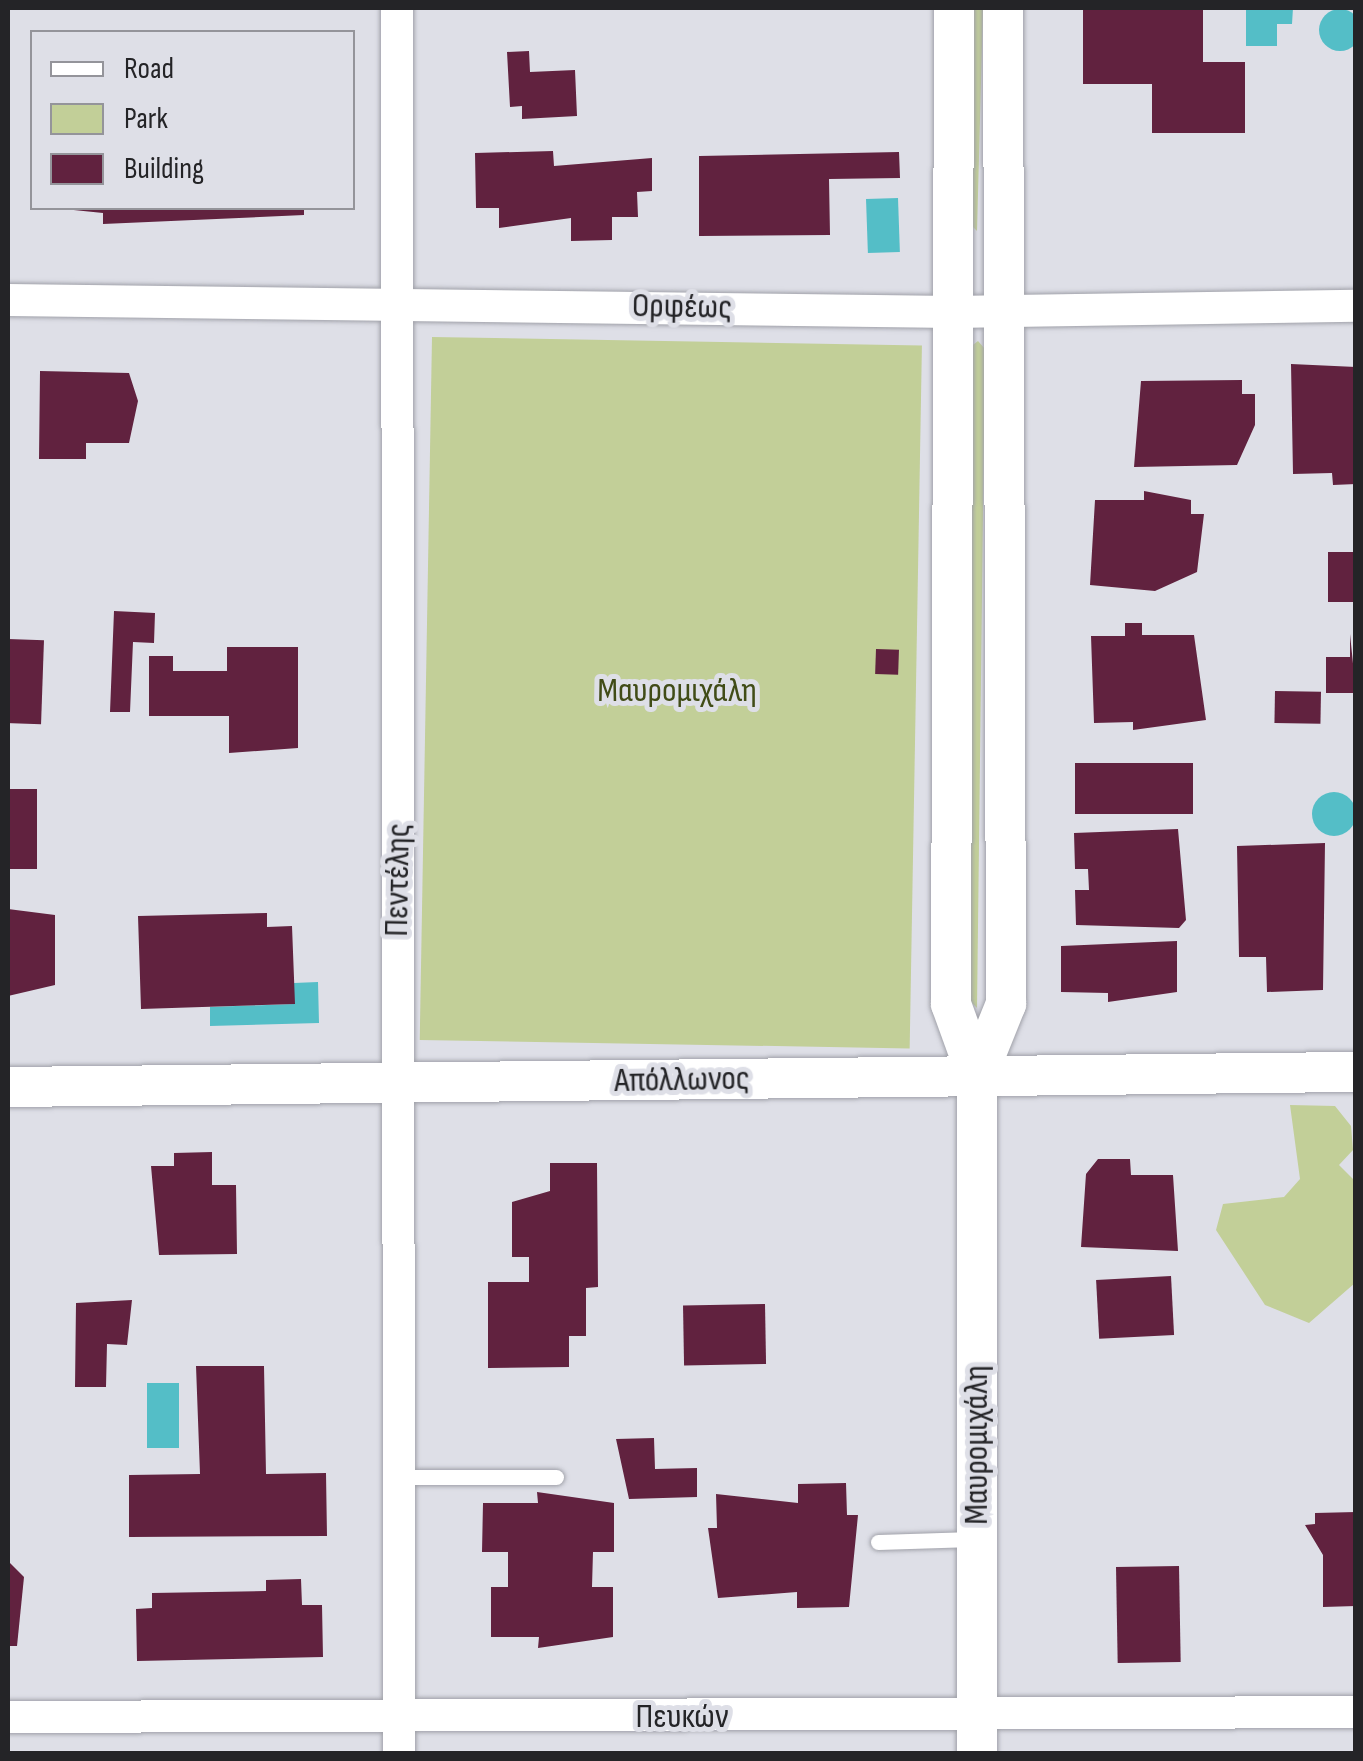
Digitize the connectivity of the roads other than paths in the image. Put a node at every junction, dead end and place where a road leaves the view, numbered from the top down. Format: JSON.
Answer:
{"nodes":[{"id":1,"x":397,"y":8,"type":"edge"},
{"id":2,"x":954,"y":8,"type":"edge"},
{"id":3,"x":1003,"y":8,"type":"edge"},
{"id":4,"x":8,"y":300,"type":"edge"},
{"id":5,"x":400,"y":303,"type":"junction"},
{"id":6,"x":1356,"y":306,"type":"edge"},
{"id":7,"x":954,"y":312,"type":"junction"},
{"id":8,"x":1004,"y":312,"type":"junction"},
{"id":9,"x":1356,"y":1072,"type":"edge"},
{"id":10,"x":977,"y":1076,"type":"junction"},
{"id":11,"x":394,"y":1083,"type":"junction"},
{"id":12,"x":8,"y":1087,"type":"edge"},
{"id":13,"x":398,"y":1476,"type":"junction"},
{"id":14,"x":556,"y":1477,"type":"dead end"},
{"id":15,"x":977,"y":1539,"type":"junction"},
{"id":16,"x":878,"y":1542,"type":"dead end"},
{"id":17,"x":1356,"y":1712,"type":"edge"},
{"id":18,"x":8,"y":1717,"type":"edge"},
{"id":19,"x":400,"y":1718,"type":"junction"},
{"id":20,"x":977,"y":1735,"type":"edge"},
{"id":21,"x":399,"y":1754,"type":"edge"}],
"edges":[{"from":1,"to":5,"type":"street","name":"Πεντέλης"},
{"from":2,"to":7,"type":"street","name":"Μαυρομιχάλη"},
{"from":3,"to":8,"type":"street","name":"Μαυρομιχάλη"},
{"from":4,"to":5,"type":"street","name":"Ορφέως"},
{"from":5,"to":7,"type":"street","name":"Ορφέως"},
{"from":5,"to":11,"type":"street","name":"Πεντέλης"},
{"from":6,"to":8,"type":"street","name":"Ορφέως"},
{"from":7,"to":8,"type":"street","name":"Ορφέως"},
{"from":7,"to":10,"type":"street","name":"Μαυρομιχάλη"},
{"from":8,"to":10,"type":"street","name":"Μαυρομιχάλη"},
{"from":9,"to":10,"type":"street","name":"Απόλλωνος"},
{"from":10,"to":11,"type":"street","name":"Απόλλωνος"},
{"from":10,"to":15,"type":"street","name":"Μαυρομιχάλη"},
{"from":11,"to":12,"type":"street","name":"Απόλλωνος"},
{"from":11,"to":13,"type":"street","name":"Πεντέλης"},
{"from":13,"to":14,"type":"lane"},
{"from":13,"to":19,"type":"street","name":"Πεντέλης"},
{"from":15,"to":16,"type":"lane"},
{"from":15,"to":20,"type":"street","name":"Μαυρομιχάλη"},
{"from":17,"to":20,"type":"street","name":"Πευκών"},
{"from":18,"to":19,"type":"street","name":"Πευκών"},
{"from":19,"to":20,"type":"street","name":"Πευκών"},
{"from":19,"to":21,"type":"street","name":"Πεντέλης"}]}
